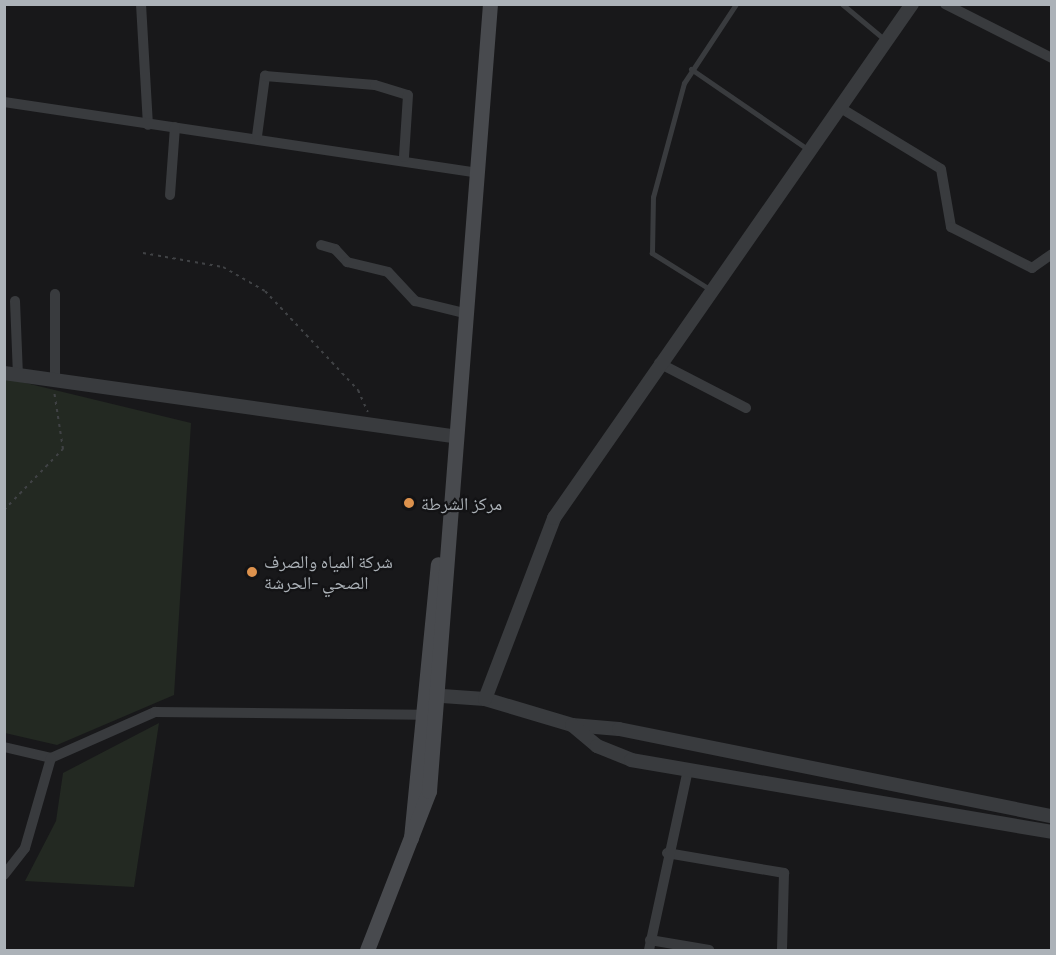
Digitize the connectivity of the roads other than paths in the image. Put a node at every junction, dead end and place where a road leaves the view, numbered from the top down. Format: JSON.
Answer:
{"nodes":[{"id":1,"x":141,"y":4,"type":"edge"},
{"id":2,"x":490,"y":4,"type":"edge"},
{"id":3,"x":736,"y":4,"type":"edge"},
{"id":4,"x":842,"y":4,"type":"edge"},
{"id":5,"x":912,"y":4,"type":"edge"},
{"id":6,"x":945,"y":4,"type":"edge"},
{"id":7,"x":886,"y":41,"type":"junction"},
{"id":8,"x":1052,"y":58,"type":"edge"},
{"id":9,"x":691,"y":69,"type":"junction"},
{"id":10,"x":4,"y":102,"type":"edge"},
{"id":11,"x":839,"y":107,"type":"junction"},
{"id":12,"x":148,"y":125,"type":"junction"},
{"id":13,"x":175,"y":127,"type":"junction"},
{"id":14,"x":257,"y":136,"type":"junction"},
{"id":15,"x":809,"y":150,"type":"junction"},
{"id":16,"x":404,"y":157,"type":"junction"},
{"id":17,"x":475,"y":172,"type":"junction"},
{"id":18,"x":170,"y":195,"type":"dead end"},
{"id":19,"x":321,"y":245,"type":"dead end"},
{"id":20,"x":1052,"y":254,"type":"edge"},
{"id":21,"x":712,"y":291,"type":"junction"},
{"id":22,"x":55,"y":294,"type":"dead end"},
{"id":23,"x":15,"y":301,"type":"dead end"},
{"id":24,"x":464,"y":313,"type":"junction"},
{"id":25,"x":659,"y":363,"type":"junction"},
{"id":26,"x":11,"y":374,"type":"edge"},
{"id":27,"x":55,"y":382,"type":"junction"},
{"id":28,"x":746,"y":408,"type":"dead end"},
{"id":29,"x":455,"y":436,"type":"junction"},
{"id":30,"x":430,"y":695,"type":"junction"},
{"id":31,"x":485,"y":699,"type":"junction"},
{"id":32,"x":422,"y":715,"type":"junction"},
{"id":33,"x":572,"y":725,"type":"junction"},
{"id":34,"x":4,"y":747,"type":"edge"},
{"id":35,"x":51,"y":758,"type":"junction"},
{"id":36,"x":688,"y":769,"type":"junction"},
{"id":37,"x":886,"y":783,"type":"junction"},
{"id":38,"x":884,"y":802,"type":"junction"},
{"id":39,"x":1052,"y":816,"type":"edge"},
{"id":40,"x":1052,"y":832,"type":"edge"},
{"id":41,"x":411,"y":839,"type":"junction"},
{"id":42,"x":667,"y":853,"type":"junction"},
{"id":43,"x":4,"y":875,"type":"edge"},
{"id":44,"x":650,"y":945,"type":"edge"},
{"id":45,"x":367,"y":951,"type":"edge"},
{"id":46,"x":375,"y":951,"type":"edge"},
{"id":47,"x":710,"y":951,"type":"edge"},
{"id":48,"x":782,"y":951,"type":"edge"}],
"edges":[{"from":1,"to":12,"type":"street"},
{"from":2,"to":17,"type":"main road"},
{"from":3,"to":9,"type":"lane"},
{"from":4,"to":7,"type":"lane"},
{"from":5,"to":7,"type":"street"},
{"from":6,"to":8,"type":"street"},
{"from":7,"to":11,"type":"street"},
{"from":9,"to":15,"type":"lane"},
{"from":9,"to":21,"type":"lane"},
{"from":10,"to":12,"type":"street"},
{"from":11,"to":15,"type":"street"},
{"from":11,"to":20,"type":"street"},
{"from":12,"to":13,"type":"street"},
{"from":13,"to":14,"type":"street"},
{"from":13,"to":18,"type":"street"},
{"from":14,"to":16,"type":"street"},
{"from":14,"to":16,"type":"street"},
{"from":15,"to":21,"type":"street"},
{"from":16,"to":17,"type":"street"},
{"from":17,"to":24,"type":"main road"},
{"from":19,"to":24,"type":"street"},
{"from":21,"to":25,"type":"street"},
{"from":22,"to":27,"type":"street"},
{"from":23,"to":26,"type":"street"},
{"from":24,"to":29,"type":"main road"},
{"from":25,"to":28,"type":"street"},
{"from":25,"to":31,"type":"street"},
{"from":26,"to":27,"type":"street"},
{"from":27,"to":29,"type":"street"},
{"from":29,"to":30,"type":"main road"},
{"from":30,"to":31,"type":"street"},
{"from":30,"to":32,"type":"main road"},
{"from":30,"to":41,"type":"main road"},
{"from":31,"to":33,"type":"street"},
{"from":32,"to":35,"type":"street"},
{"from":32,"to":41,"type":"main road"},
{"from":33,"to":36,"type":"street"},
{"from":33,"to":37,"type":"street"},
{"from":34,"to":35,"type":"street"},
{"from":35,"to":43,"type":"street"},
{"from":36,"to":38,"type":"street"},
{"from":36,"to":42,"type":"street"},
{"from":37,"to":38,"type":"street"},
{"from":37,"to":39,"type":"street"},
{"from":38,"to":40,"type":"street"},
{"from":41,"to":45,"type":"main road"},
{"from":41,"to":46,"type":"main road"},
{"from":42,"to":44,"type":"street"},
{"from":42,"to":48,"type":"street"},
{"from":44,"to":47,"type":"street"}]}
